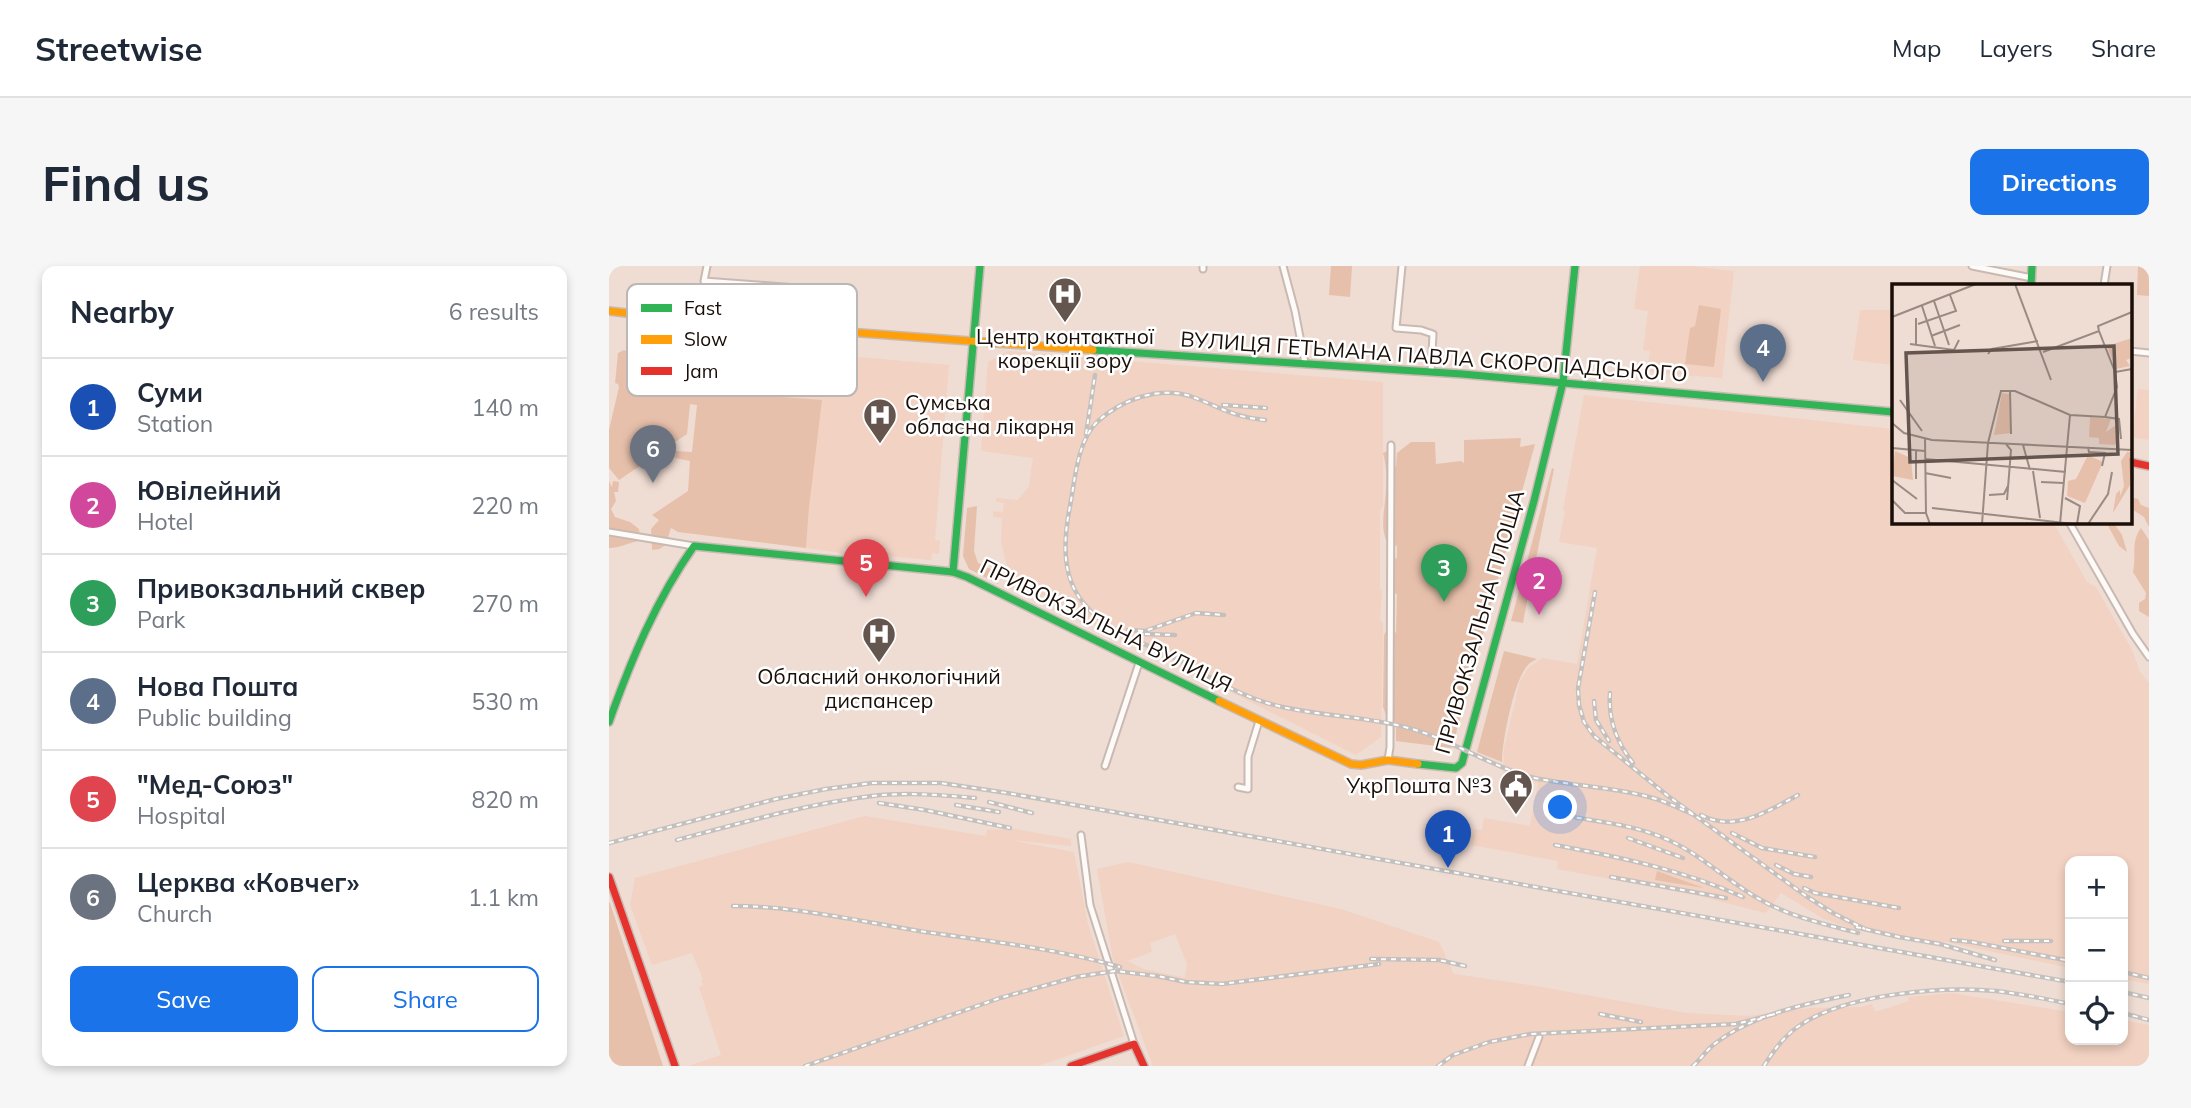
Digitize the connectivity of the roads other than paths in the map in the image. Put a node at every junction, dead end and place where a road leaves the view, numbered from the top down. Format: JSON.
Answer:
{"nodes":[{"id":1,"x":707,"y":266,"type":"edge"},
{"id":2,"x":980,"y":266,"type":"edge"},
{"id":3,"x":1283,"y":266,"type":"edge"},
{"id":4,"x":1402,"y":266,"type":"edge"},
{"id":5,"x":1575,"y":266,"type":"edge"},
{"id":6,"x":1972,"y":266,"type":"edge"},
{"id":7,"x":2032,"y":266,"type":"edge"},
{"id":8,"x":2107,"y":266,"type":"edge"},
{"id":9,"x":2031,"y":282,"type":"edge"},
{"id":10,"x":744,"y":284,"type":"edge"},
{"id":11,"x":2104,"y":284,"type":"edge"},
{"id":12,"x":609,"y":311,"type":"edge"},
{"id":13,"x":627,"y":313,"type":"edge"},
{"id":14,"x":857,"y":333,"type":"edge"},
{"id":15,"x":972,"y":342,"type":"junction"},
{"id":16,"x":2131,"y":351,"type":"edge"},
{"id":17,"x":2149,"y":353,"type":"edge"},
{"id":18,"x":1305,"y":363,"type":"junction"},
{"id":19,"x":1431,"y":372,"type":"junction"},
{"id":20,"x":1563,"y":382,"type":"junction"},
{"id":21,"x":1892,"y":412,"type":"edge"},
{"id":22,"x":1391,"y":445,"type":"dead end"},
{"id":23,"x":2131,"y":462,"type":"edge"},
{"id":24,"x":2149,"y":466,"type":"edge"},
{"id":25,"x":2070,"y":523,"type":"edge"},
{"id":26,"x":609,"y":532,"type":"edge"},
{"id":27,"x":694,"y":546,"type":"junction"},
{"id":28,"x":953,"y":572,"type":"junction"},
{"id":29,"x":2149,"y":657,"type":"edge"},
{"id":30,"x":1139,"y":663,"type":"junction"},
{"id":31,"x":1259,"y":721,"type":"junction"},
{"id":32,"x":609,"y":722,"type":"edge"},
{"id":33,"x":1388,"y":760,"type":"junction"},
{"id":34,"x":1351,"y":764,"type":"joint"},
{"id":35,"x":1105,"y":766,"type":"dead end"},
{"id":36,"x":1238,"y":787,"type":"dead end"},
{"id":37,"x":1081,"y":835,"type":"dead end"},
{"id":38,"x":609,"y":877,"type":"edge"},
{"id":39,"x":1539,"y":1037,"type":"dead end"},
{"id":40,"x":1134,"y":1044,"type":"junction"},
{"id":41,"x":674,"y":1066,"type":"edge"},
{"id":42,"x":1072,"y":1066,"type":"edge"},
{"id":43,"x":1144,"y":1066,"type":"edge"},
{"id":44,"x":1528,"y":1066,"type":"edge"}],
"edges":[{"from":1,"to":10,"type":"street"},
{"from":2,"to":15,"type":"main road"},
{"from":3,"to":18,"type":"street"},
{"from":4,"to":19,"type":"street"},
{"from":5,"to":20,"type":"main road","name":"ПРИВОКЗАЛЬНА ПЛОЩА"},
{"from":6,"to":9,"type":"street"},
{"from":7,"to":9,"type":"main road"},
{"from":8,"to":11,"type":"street"},
{"from":12,"to":13,"type":"main road","name":"ВУЛИЦЯ ГЕТЬМАНА ПАВЛА СКОРОПАДСЬКОГО"},
{"from":14,"to":15,"type":"main road","name":"ВУЛИЦЯ ГЕТЬМАНА ПАВЛА СКОРОПАДСЬКОГО"},
{"from":15,"to":18,"type":"main road","name":"ВУЛИЦЯ ГЕТЬМАНА ПАВЛА СКОРОПАДСЬКОГО"},
{"from":15,"to":28,"type":"main road"},
{"from":16,"to":17,"type":"street"},
{"from":18,"to":19,"type":"main road","name":"ВУЛИЦЯ ГЕТЬМАНА ПАВЛА СКОРОПАДСЬКОГО"},
{"from":19,"to":20,"type":"main road","name":"ВУЛИЦЯ ГЕТЬМАНА ПАВЛА СКОРОПАДСЬКОГО"},
{"from":20,"to":21,"type":"main road","name":"ВУЛИЦЯ ГЕТЬМАНА ПАВЛА СКОРОПАДСЬКОГО"},
{"from":20,"to":33,"type":"main road","name":"ПРИВОКЗАЛЬНА ПЛОЩА"},
{"from":22,"to":33,"type":"street"},
{"from":23,"to":24,"type":"main road"},
{"from":25,"to":29,"type":"street"},
{"from":26,"to":27,"type":"street"},
{"from":27,"to":28,"type":"main road","name":"ПРИВОКЗАЛЬНА ВУЛИЦЯ"},
{"from":27,"to":32,"type":"main road"},
{"from":28,"to":30,"type":"main road","name":"ПРИВОКЗАЛЬНА ВУЛИЦЯ"},
{"from":30,"to":31,"type":"main road","name":"ПРИВОКЗАЛЬНА ВУЛИЦЯ"},
{"from":30,"to":35,"type":"street"},
{"from":31,"to":34,"type":"main road","name":"ПРИВОКЗАЛЬНА ВУЛИЦЯ"},
{"from":31,"to":36,"type":"street"},
{"from":33,"to":34,"type":"main road","name":"ПРИВОКЗАЛЬНА ПЛОЩА"},
{"from":37,"to":40,"type":"street"},
{"from":38,"to":41,"type":"main road"},
{"from":39,"to":44,"type":"street"},
{"from":40,"to":42,"type":"main road"},
{"from":40,"to":43,"type":"main road"}]}
